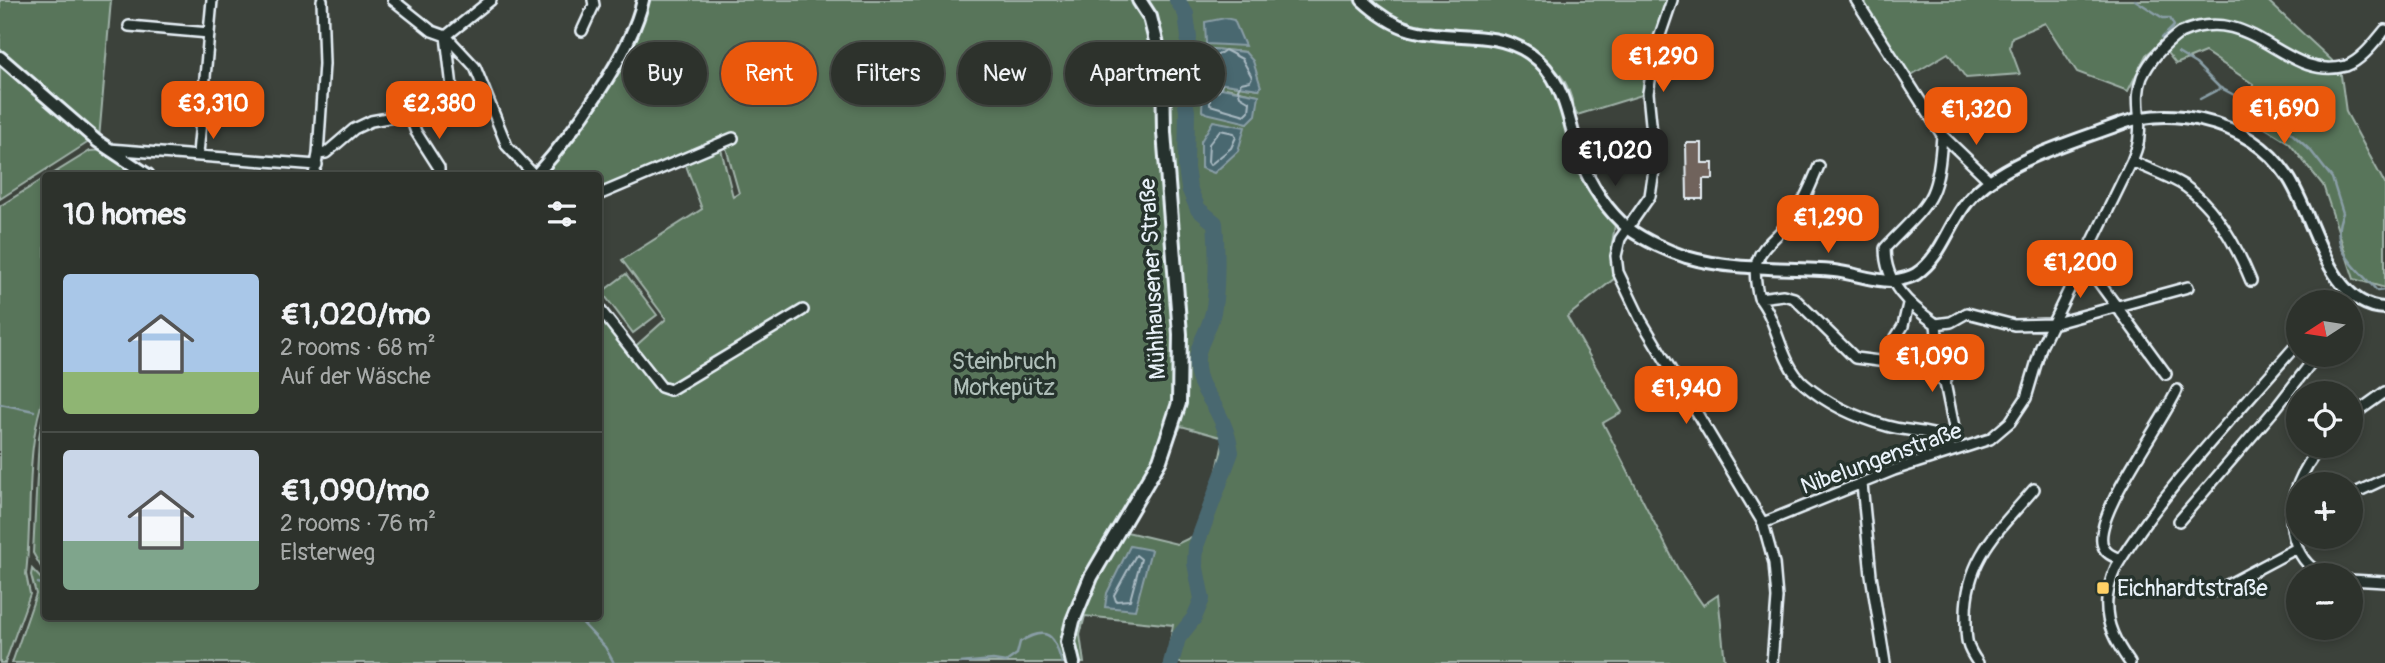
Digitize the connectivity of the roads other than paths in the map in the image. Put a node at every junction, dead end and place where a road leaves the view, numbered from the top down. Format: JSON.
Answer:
{"nodes":[{"id":1,"x":212,"y":0,"type":"edge"},
{"id":2,"x":322,"y":0,"type":"edge"},
{"id":3,"x":393,"y":0,"type":"edge"},
{"id":4,"x":491,"y":0,"type":"edge"},
{"id":5,"x":593,"y":0,"type":"edge"},
{"id":6,"x":643,"y":0,"type":"edge"},
{"id":7,"x":1139,"y":0,"type":"edge"},
{"id":8,"x":1362,"y":0,"type":"edge"},
{"id":9,"x":1672,"y":0,"type":"edge"},
{"id":10,"x":1856,"y":0,"type":"edge"},
{"id":11,"x":128,"y":26,"type":"dead end"},
{"id":12,"x":582,"y":30,"type":"dead end"},
{"id":13,"x":2385,"y":30,"type":"edge"},
{"id":14,"x":209,"y":33,"type":"junction"},
{"id":15,"x":446,"y":36,"type":"junction"},
{"id":16,"x":0,"y":57,"type":"edge"},
{"id":17,"x":409,"y":113,"type":"junction"},
{"id":18,"x":2138,"y":117,"type":"junction"},
{"id":19,"x":1941,"y":135,"type":"junction"},
{"id":20,"x":733,"y":138,"type":"dead end"},
{"id":21,"x":108,"y":149,"type":"junction"},
{"id":22,"x":198,"y":154,"type":"junction"},
{"id":23,"x":318,"y":154,"type":"junction"},
{"id":24,"x":2132,"y":161,"type":"junction"},
{"id":25,"x":317,"y":164,"type":"junction"},
{"id":26,"x":1819,"y":166,"type":"dead end"},
{"id":27,"x":143,"y":172,"type":"edge"},
{"id":28,"x":315,"y":172,"type":"edge"},
{"id":29,"x":439,"y":172,"type":"edge"},
{"id":30,"x":532,"y":172,"type":"edge"},
{"id":31,"x":538,"y":172,"type":"edge"},
{"id":32,"x":1990,"y":181,"type":"junction"},
{"id":33,"x":602,"y":193,"type":"edge"},
{"id":34,"x":1629,"y":229,"type":"junction"},
{"id":35,"x":2084,"y":262,"type":"junction"},
{"id":36,"x":1755,"y":267,"type":"junction"},
{"id":37,"x":1893,"y":281,"type":"junction"},
{"id":38,"x":2251,"y":281,"type":"dead end"},
{"id":39,"x":2188,"y":287,"type":"dead end"},
{"id":40,"x":2344,"y":290,"type":"edge"},
{"id":41,"x":1759,"y":298,"type":"junction"},
{"id":42,"x":2363,"y":302,"type":"edge"},
{"id":43,"x":1908,"y":304,"type":"junction"},
{"id":44,"x":2117,"y":305,"type":"junction"},
{"id":45,"x":2385,"y":308,"type":"edge"},
{"id":46,"x":803,"y":310,"type":"dead end"},
{"id":47,"x":602,"y":312,"type":"edge"},
{"id":48,"x":1936,"y":324,"type":"junction"},
{"id":49,"x":2052,"y":324,"type":"junction"},
{"id":50,"x":1894,"y":342,"type":"dead end"},
{"id":51,"x":1939,"y":357,"type":"junction"},
{"id":52,"x":2286,"y":357,"type":"edge"},
{"id":53,"x":1926,"y":367,"type":"junction"},
{"id":54,"x":2306,"y":368,"type":"edge"},
{"id":55,"x":2166,"y":374,"type":"dead end"},
{"id":56,"x":1945,"y":383,"type":"junction"},
{"id":57,"x":2177,"y":390,"type":"dead end"},
{"id":58,"x":2385,"y":392,"type":"edge"},
{"id":59,"x":2363,"y":408,"type":"edge"},
{"id":60,"x":1955,"y":445,"type":"junction"},
{"id":61,"x":2385,"y":480,"type":"edge"},
{"id":62,"x":1862,"y":484,"type":"junction"},
{"id":63,"x":2034,"y":489,"type":"dead end"},
{"id":64,"x":2363,"y":489,"type":"edge"},
{"id":65,"x":2179,"y":521,"type":"dead end"},
{"id":66,"x":1763,"y":523,"type":"junction"},
{"id":67,"x":2295,"y":549,"type":"edge"},
{"id":68,"x":2120,"y":559,"type":"junction"},
{"id":69,"x":2363,"y":581,"type":"edge"},
{"id":70,"x":2385,"y":582,"type":"edge"},
{"id":71,"x":2216,"y":591,"type":"dead end"},
{"id":72,"x":1073,"y":663,"type":"edge"},
{"id":73,"x":1772,"y":663,"type":"edge"},
{"id":74,"x":1885,"y":663,"type":"edge"},
{"id":75,"x":1978,"y":663,"type":"edge"},
{"id":76,"x":2130,"y":663,"type":"edge"}],
"edges":[{"from":1,"to":14,"type":"street"},
{"from":2,"to":23,"type":"street"},
{"from":3,"to":15,"type":"street"},
{"from":4,"to":15,"type":"street"},
{"from":5,"to":12,"type":"street"},
{"from":6,"to":31,"type":"street"},
{"from":7,"to":72,"type":"main road","name":"Mühlhausener Straße"},
{"from":8,"to":34,"type":"street"},
{"from":9,"to":34,"type":"street"},
{"from":10,"to":19,"type":"street"},
{"from":11,"to":14,"type":"street"},
{"from":13,"to":18,"type":"street","name":"Nibelungenstraße"},
{"from":14,"to":22,"type":"street"},
{"from":15,"to":17,"type":"street"},
{"from":15,"to":30,"type":"street"},
{"from":16,"to":21,"type":"street"},
{"from":17,"to":23,"type":"street"},
{"from":17,"to":29,"type":"street"},
{"from":18,"to":24,"type":"street","name":"Nibelungenstraße"},
{"from":18,"to":32,"type":"street"},
{"from":18,"to":40,"type":"street"},
{"from":19,"to":32,"type":"street"},
{"from":19,"to":37,"type":"street"},
{"from":20,"to":33,"type":"street"},
{"from":21,"to":22,"type":"street"},
{"from":21,"to":27,"type":"street"},
{"from":22,"to":25,"type":"street"},
{"from":23,"to":25,"type":"street"},
{"from":24,"to":35,"type":"street","name":"Nibelungenstraße"},
{"from":24,"to":38,"type":"street"},
{"from":25,"to":28,"type":"street"},
{"from":26,"to":36,"type":"street"},
{"from":32,"to":37,"type":"street"},
{"from":34,"to":36,"type":"street"},
{"from":34,"to":66,"type":"street"},
{"from":35,"to":44,"type":"street"},
{"from":35,"to":49,"type":"street","name":"Nibelungenstraße"},
{"from":36,"to":37,"type":"street"},
{"from":36,"to":41,"type":"street"},
{"from":37,"to":43,"type":"street"},
{"from":39,"to":44,"type":"street"},
{"from":41,"to":53,"type":"street"},
{"from":41,"to":60,"type":"street"},
{"from":42,"to":45,"type":"street"},
{"from":43,"to":48,"type":"street"},
{"from":43,"to":50,"type":"street"},
{"from":44,"to":49,"type":"street"},
{"from":44,"to":55,"type":"street"},
{"from":46,"to":47,"type":"street"},
{"from":48,"to":49,"type":"street"},
{"from":48,"to":51,"type":"street"},
{"from":49,"to":60,"type":"street","name":"Nibelungenstraße"},
{"from":51,"to":53,"type":"street"},
{"from":51,"to":56,"type":"street"},
{"from":52,"to":68,"type":"street"},
{"from":53,"to":56,"type":"street"},
{"from":54,"to":65,"type":"street"},
{"from":56,"to":60,"type":"street"},
{"from":57,"to":68,"type":"street"},
{"from":58,"to":59,"type":"street"},
{"from":60,"to":62,"type":"street","name":"Nibelungenstraße"},
{"from":61,"to":64,"type":"street"},
{"from":62,"to":66,"type":"street","name":"Nibelungenstraße"},
{"from":62,"to":74,"type":"street"},
{"from":63,"to":75,"type":"street"},
{"from":66,"to":73,"type":"street"},
{"from":67,"to":71,"type":"street"},
{"from":68,"to":76,"type":"street"},
{"from":69,"to":70,"type":"street"}]}
